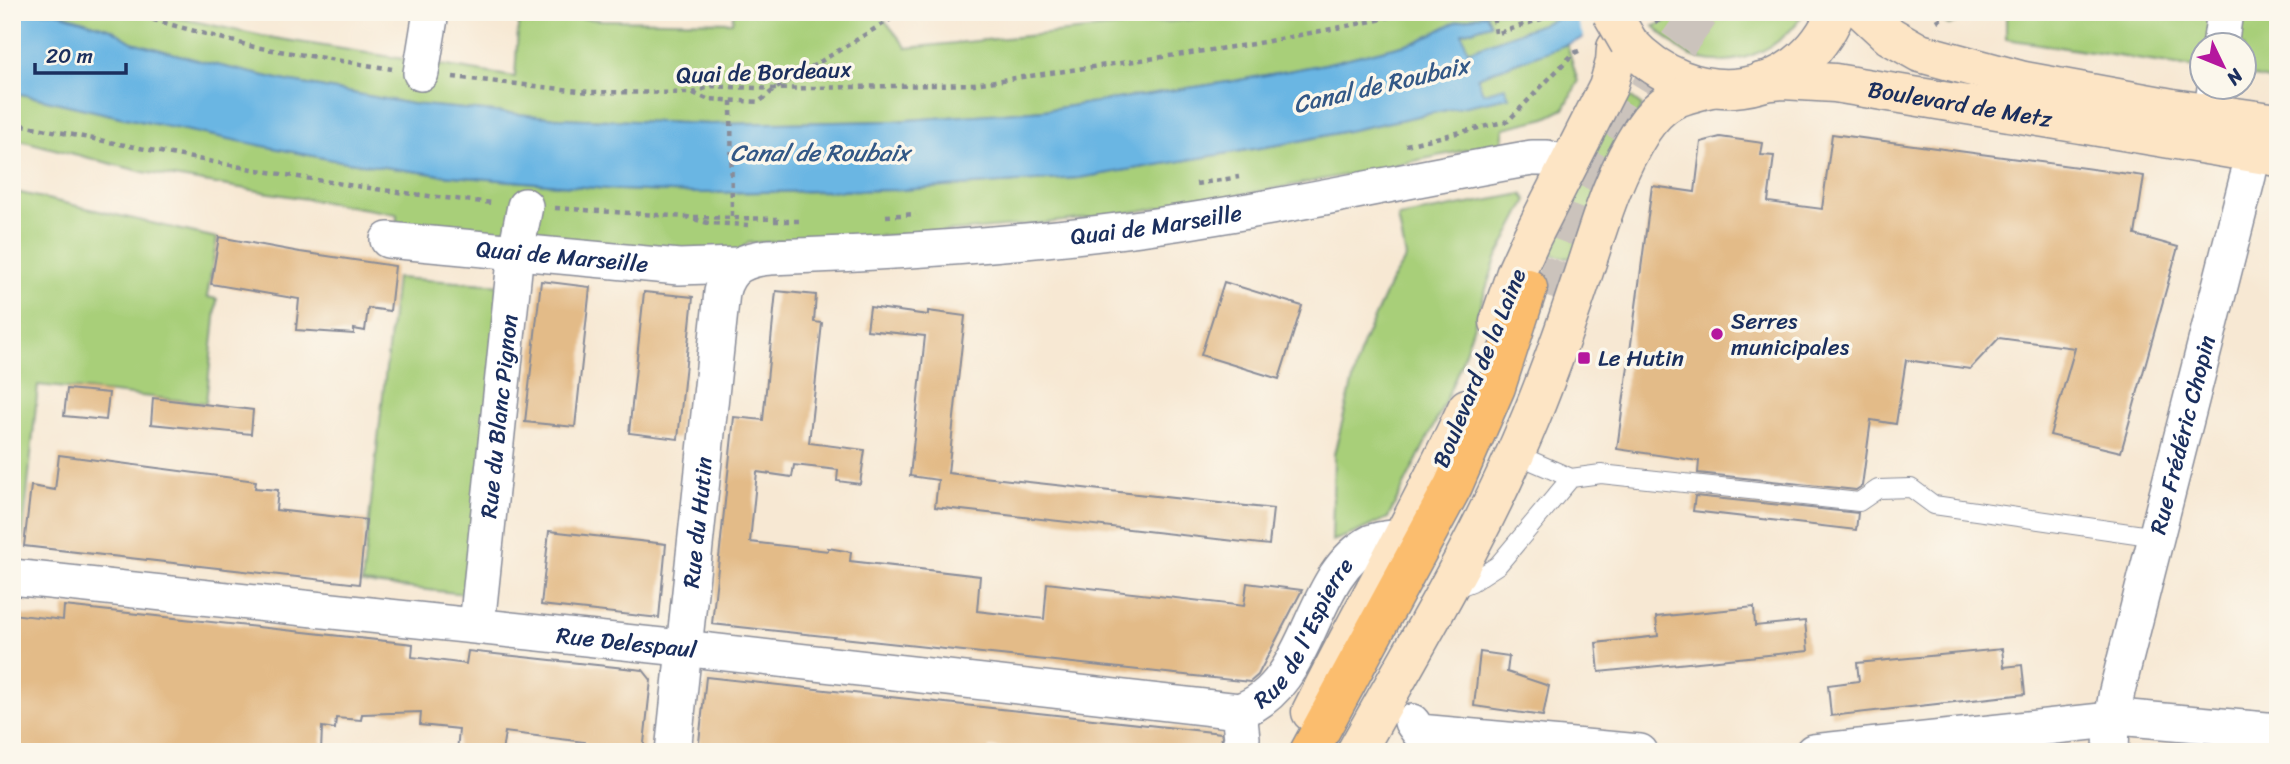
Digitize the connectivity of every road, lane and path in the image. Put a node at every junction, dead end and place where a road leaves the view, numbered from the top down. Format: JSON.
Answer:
{"nodes":[{"id":1,"x":124,"y":12,"type":"edge"},
{"id":2,"x":431,"y":12,"type":"edge"},
{"id":3,"x":1406,"y":12,"type":"edge"},
{"id":4,"x":1515,"y":12,"type":"edge"},
{"id":5,"x":1561,"y":12,"type":"edge"},
{"id":6,"x":1836,"y":12,"type":"edge"},
{"id":7,"x":1864,"y":12,"type":"edge"},
{"id":8,"x":2225,"y":12,"type":"edge"},
{"id":9,"x":896,"y":16,"type":"dead end"},
{"id":10,"x":1616,"y":29,"type":"edge"},
{"id":11,"x":2222,"y":32,"type":"edge"},
{"id":12,"x":1573,"y":53,"type":"dead end"},
{"id":13,"x":421,"y":73,"type":"junction"},
{"id":14,"x":1761,"y":82,"type":"junction"},
{"id":15,"x":1711,"y":88,"type":"junction"},
{"id":16,"x":775,"y":89,"type":"junction"},
{"id":17,"x":692,"y":93,"type":"junction"},
{"id":18,"x":731,"y":101,"type":"junction"},
{"id":19,"x":2211,"y":116,"type":"edge"},
{"id":20,"x":2163,"y":122,"type":"junction"},
{"id":21,"x":12,"y":123,"type":"edge"},
{"id":22,"x":2267,"y":138,"type":"edge"},
{"id":23,"x":1396,"y":148,"type":"dead end"},
{"id":24,"x":1569,"y":166,"type":"junction"},
{"id":25,"x":1242,"y":176,"type":"dead end"},
{"id":26,"x":1193,"y":184,"type":"dead end"},
{"id":27,"x":524,"y":206,"type":"junction"},
{"id":28,"x":925,"y":214,"type":"dead end"},
{"id":29,"x":687,"y":217,"type":"junction"},
{"id":30,"x":873,"y":217,"type":"dead end"},
{"id":31,"x":732,"y":218,"type":"junction"},
{"id":32,"x":785,"y":220,"type":"junction"},
{"id":33,"x":810,"y":221,"type":"dead end"},
{"id":34,"x":388,"y":240,"type":"dead end"},
{"id":35,"x":516,"y":251,"type":"junction"},
{"id":36,"x":730,"y":278,"type":"junction"},
{"id":37,"x":1517,"y":450,"type":"junction"},
{"id":38,"x":1571,"y":478,"type":"junction"},
{"id":39,"x":1404,"y":537,"type":"junction"},
{"id":40,"x":2157,"y":537,"type":"junction"},
{"id":41,"x":12,"y":576,"type":"edge"},
{"id":42,"x":1444,"y":593,"type":"junction"},
{"id":43,"x":477,"y":625,"type":"junction"},
{"id":44,"x":685,"y":648,"type":"junction"},
{"id":45,"x":1239,"y":711,"type":"junction"},
{"id":46,"x":1412,"y":722,"type":"dead end"},
{"id":47,"x":2278,"y":731,"type":"edge"},
{"id":48,"x":2111,"y":736,"type":"edge"},
{"id":49,"x":1537,"y":745,"type":"edge"},
{"id":50,"x":673,"y":752,"type":"edge"},
{"id":51,"x":1238,"y":752,"type":"edge"},
{"id":52,"x":1291,"y":752,"type":"edge"},
{"id":53,"x":1309,"y":752,"type":"edge"},
{"id":54,"x":1334,"y":752,"type":"edge"},
{"id":55,"x":1356,"y":752,"type":"edge"},
{"id":56,"x":1640,"y":752,"type":"edge"},
{"id":57,"x":1813,"y":752,"type":"edge"}],
"edges":[{"from":1,"to":13,"type":"path","name":"Quai de Bordeaux"},
{"from":2,"to":13,"type":"street"},
{"from":3,"to":16,"type":"path","name":"Quai de Bordeaux"},
{"from":4,"to":5,"type":"path"},
{"from":6,"to":14,"type":"main road"},
{"from":7,"to":20,"type":"main road","name":"Boulevard de Metz"},
{"from":8,"to":11,"type":"street"},
{"from":9,"to":16,"type":"path"},
{"from":10,"to":15,"type":"main road"},
{"from":10,"to":24,"type":"main road","name":"Boulevard de la Laine"},
{"from":12,"to":23,"type":"path"},
{"from":13,"to":17,"type":"path","name":"Quai de Bordeaux"},
{"from":14,"to":15,"type":"main road"},
{"from":14,"to":20,"type":"main road","name":"Boulevard de Metz"},
{"from":15,"to":37,"type":"main road"},
{"from":16,"to":17,"type":"path","name":"Quai de Bordeaux"},
{"from":16,"to":18,"type":"path"},
{"from":17,"to":18,"type":"path"},
{"from":18,"to":31,"type":"path"},
{"from":19,"to":20,"type":"main road"},
{"from":19,"to":22,"type":"main road"},
{"from":21,"to":27,"type":"path"},
{"from":22,"to":40,"type":"street","name":"Rue Frédéric Chopin"},
{"from":24,"to":36,"type":"street","name":"Quai de Marseille"},
{"from":24,"to":39,"type":"main road","name":"Boulevard de la Laine"},
{"from":25,"to":26,"type":"path"},
{"from":27,"to":29,"type":"path"},
{"from":27,"to":35,"type":"street","name":"Rue du Blanc Pignon"},
{"from":28,"to":30,"type":"path"},
{"from":29,"to":31,"type":"path"},
{"from":29,"to":32,"type":"path"},
{"from":31,"to":32,"type":"path"},
{"from":32,"to":33,"type":"path"},
{"from":34,"to":35,"type":"street","name":"Quai de Marseille"},
{"from":35,"to":36,"type":"street","name":"Quai de Marseille"},
{"from":35,"to":43,"type":"street","name":"Rue du Blanc Pignon"},
{"from":36,"to":44,"type":"street","name":"Rue du Hutin"},
{"from":37,"to":38,"type":"lane"},
{"from":37,"to":42,"type":"main road"},
{"from":38,"to":40,"type":"lane"},
{"from":38,"to":42,"type":"lane"},
{"from":39,"to":45,"type":"street","name":"Rue de l'Espierre"},
{"from":39,"to":52,"type":"main road","name":"Boulevard de la Laine"},
{"from":40,"to":48,"type":"street","name":"Rue Frédéric Chopin"},
{"from":41,"to":43,"type":"street","name":"Rue Delespaul"},
{"from":42,"to":55,"type":"main road"},
{"from":43,"to":44,"type":"street","name":"Rue Delespaul"},
{"from":44,"to":45,"type":"street","name":"Rue Delespaul"},
{"from":44,"to":50,"type":"street","name":"Rue du Hutin"},
{"from":45,"to":51,"type":"street","name":"Rue de l'Espierre"},
{"from":46,"to":49,"type":"street"},
{"from":47,"to":48,"type":"street"},
{"from":48,"to":57,"type":"street"},
{"from":49,"to":56,"type":"street"},
{"from":53,"to":54,"type":"main road"}]}
